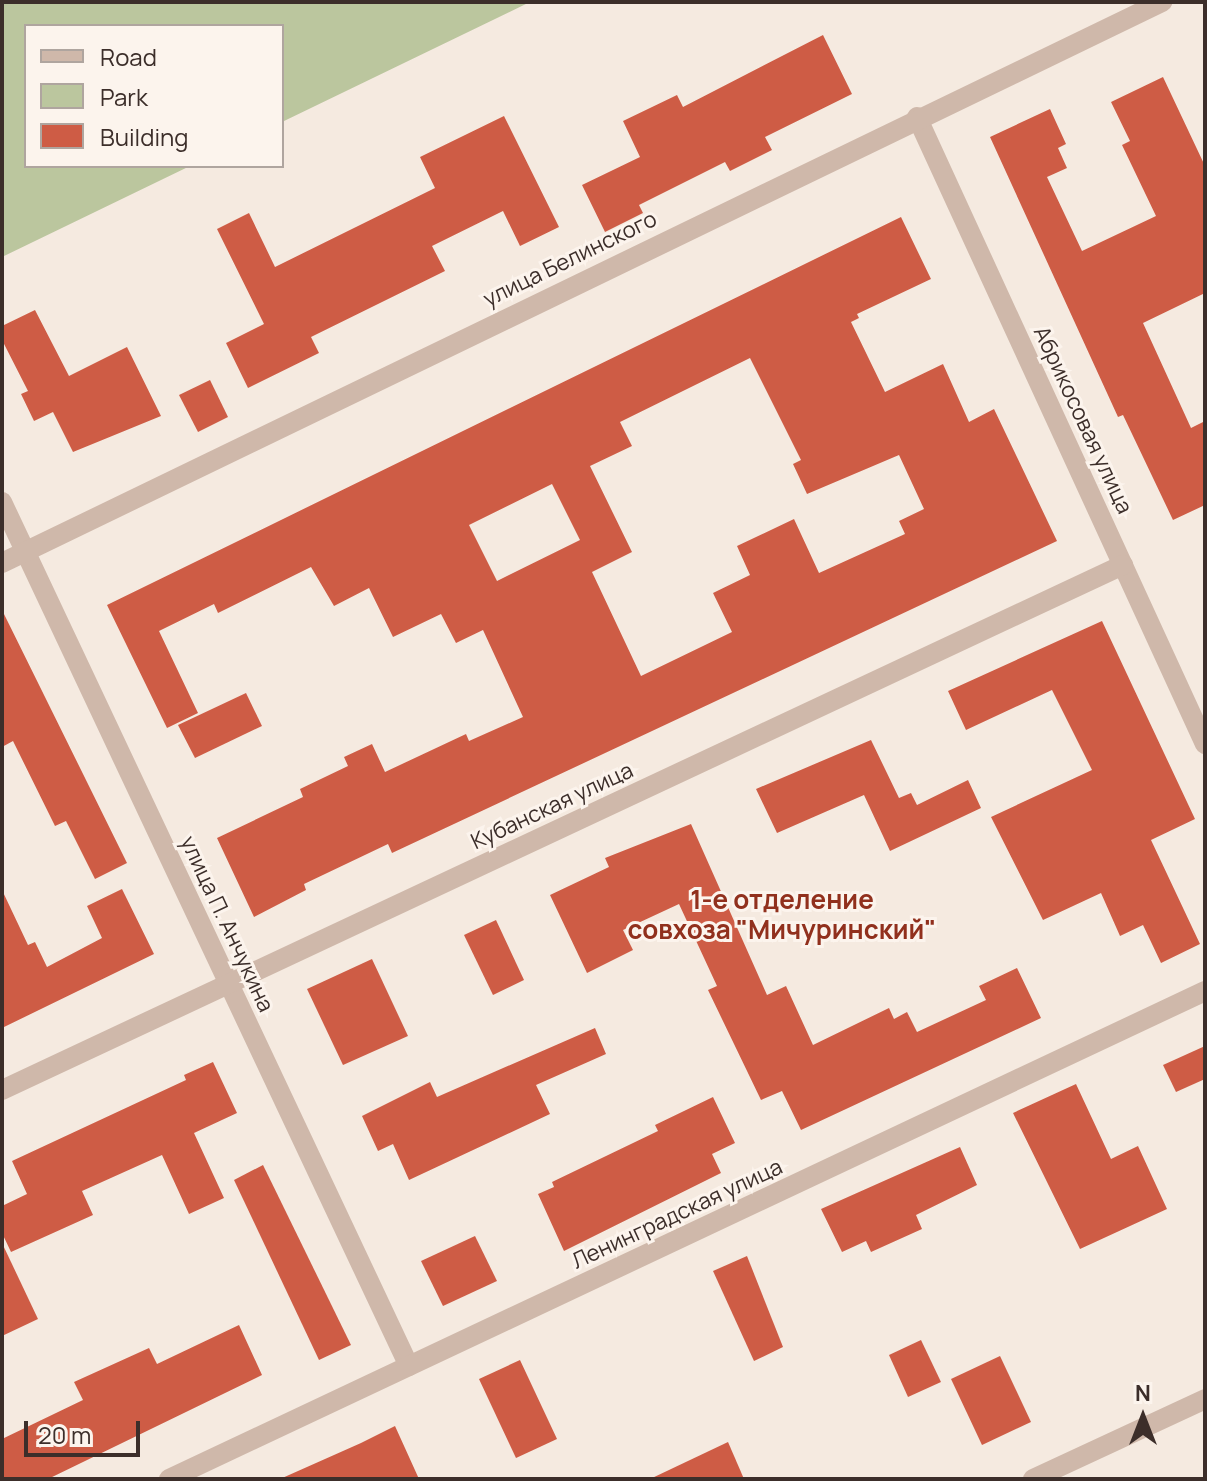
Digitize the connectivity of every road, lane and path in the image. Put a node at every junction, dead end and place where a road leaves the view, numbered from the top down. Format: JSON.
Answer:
{"nodes":[{"id":1,"x":1162,"y":2,"type":"edge"},
{"id":2,"x":917,"y":117,"type":"junction"},
{"id":3,"x":2,"y":502,"type":"edge"},
{"id":4,"x":26,"y":552,"type":"junction"},
{"id":5,"x":2,"y":563,"type":"edge"},
{"id":6,"x":1123,"y":565,"type":"junction"},
{"id":7,"x":1205,"y":744,"type":"edge"},
{"id":8,"x":229,"y":984,"type":"junction"},
{"id":9,"x":1205,"y":991,"type":"edge"},
{"id":10,"x":2,"y":1090,"type":"edge"},
{"id":11,"x":409,"y":1366,"type":"junction"},
{"id":12,"x":1205,"y":1399,"type":"edge"},
{"id":13,"x":169,"y":1479,"type":"edge"},
{"id":14,"x":1033,"y":1479,"type":"edge"}],
"edges":[{"from":1,"to":2,"type":"street","name":"улица Белинского"},
{"from":2,"to":4,"type":"street","name":"улица Белинского"},
{"from":2,"to":6,"type":"street","name":"Абрикосовая улица"},
{"from":3,"to":4,"type":"street","name":"улица П. Анчукина"},
{"from":4,"to":5,"type":"street","name":"улица Белинского"},
{"from":4,"to":8,"type":"street","name":"улица П. Анчукина"},
{"from":6,"to":7,"type":"street","name":"Абрикосовая улица"},
{"from":6,"to":8,"type":"street","name":"Кубанская улица"},
{"from":8,"to":10,"type":"street","name":"Кубанская улица"},
{"from":8,"to":11,"type":"street","name":"улица П. Анчукина"},
{"from":9,"to":11,"type":"street","name":"Ленинградская улица"},
{"from":11,"to":13,"type":"street","name":"Ленинградская улица"},
{"from":12,"to":14,"type":"street"}]}
